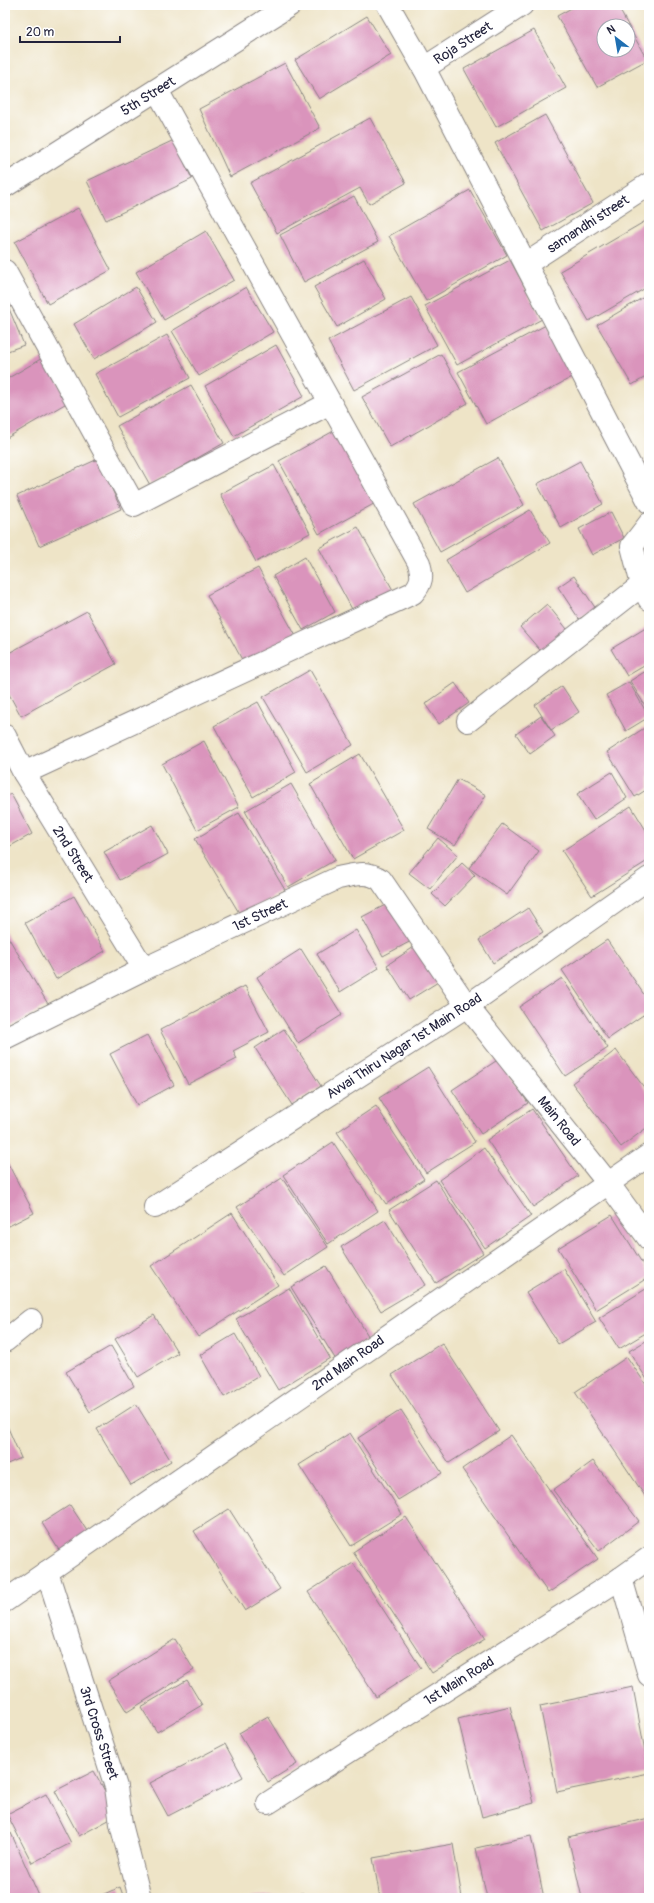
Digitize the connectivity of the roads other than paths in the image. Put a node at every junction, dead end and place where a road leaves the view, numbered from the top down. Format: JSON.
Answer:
{"nodes":[{"id":1,"x":290,"y":5,"type":"edge"},
{"id":2,"x":388,"y":5,"type":"edge"},
{"id":3,"x":522,"y":5,"type":"edge"},
{"id":4,"x":424,"y":68,"type":"junction"},
{"id":5,"x":156,"y":90,"type":"junction"},
{"id":6,"x":649,"y":184,"type":"edge"},
{"id":7,"x":5,"y":186,"type":"edge"},
{"id":8,"x":526,"y":264,"type":"junction"},
{"id":9,"x":5,"y":271,"type":"edge"},
{"id":10,"x":330,"y":403,"type":"junction"},
{"id":11,"x":649,"y":502,"type":"edge"},
{"id":12,"x":649,"y":524,"type":"edge"},
{"id":13,"x":646,"y":592,"type":"edge"},
{"id":14,"x":468,"y":721,"type":"dead end"},
{"id":15,"x":5,"y":736,"type":"edge"},
{"id":16,"x":24,"y":773,"type":"junction"},
{"id":17,"x":649,"y":878,"type":"edge"},
{"id":18,"x":144,"y":969,"type":"junction"},
{"id":19,"x":467,"y":1006,"type":"junction"},
{"id":20,"x":5,"y":1038,"type":"edge"},
{"id":21,"x":649,"y":1154,"type":"edge"},
{"id":22,"x":608,"y":1183,"type":"junction"},
{"id":23,"x":156,"y":1207,"type":"dead end"},
{"id":24,"x":649,"y":1239,"type":"edge"},
{"id":25,"x":31,"y":1320,"type":"dead end"},
{"id":26,"x":5,"y":1341,"type":"edge"},
{"id":27,"x":649,"y":1558,"type":"edge"},
{"id":28,"x":47,"y":1572,"type":"junction"},
{"id":29,"x":621,"y":1578,"type":"junction"},
{"id":30,"x":5,"y":1601,"type":"edge"},
{"id":31,"x":649,"y":1675,"type":"edge"},
{"id":32,"x":268,"y":1802,"type":"dead end"},
{"id":33,"x":140,"y":1898,"type":"edge"}],
"edges":[{"from":1,"to":5,"type":"street","name":"5th Street"},
{"from":2,"to":4,"type":"street"},
{"from":3,"to":4,"type":"street","name":"Roja Street"},
{"from":4,"to":8,"type":"street"},
{"from":5,"to":7,"type":"street","name":"5th Street"},
{"from":5,"to":10,"type":"street"},
{"from":6,"to":8,"type":"street","name":"samandhi street"},
{"from":8,"to":11,"type":"street"},
{"from":9,"to":10,"type":"street"},
{"from":10,"to":16,"type":"street"},
{"from":12,"to":13,"type":"street"},
{"from":13,"to":14,"type":"street"},
{"from":15,"to":16,"type":"street","name":"2nd Street"},
{"from":16,"to":18,"type":"street","name":"2nd Street"},
{"from":17,"to":19,"type":"street","name":"Avvai Thiru Nagar 1st Main Road"},
{"from":18,"to":19,"type":"street","name":"1st Street"},
{"from":18,"to":20,"type":"street","name":"1st Street"},
{"from":19,"to":22,"type":"street","name":"Main Road"},
{"from":19,"to":23,"type":"street","name":"Avvai Thiru Nagar 1st Main Road"},
{"from":21,"to":22,"type":"street","name":"2nd Main Road"},
{"from":22,"to":24,"type":"street","name":"Main Road"},
{"from":22,"to":28,"type":"street","name":"2nd Main Road"},
{"from":25,"to":26,"type":"street"},
{"from":27,"to":29,"type":"street","name":"1st Main Road"},
{"from":28,"to":30,"type":"street","name":"2nd Main Road"},
{"from":28,"to":33,"type":"street","name":"3rd Cross Street"},
{"from":29,"to":31,"type":"street"},
{"from":29,"to":32,"type":"street","name":"1st Main Road"}]}
